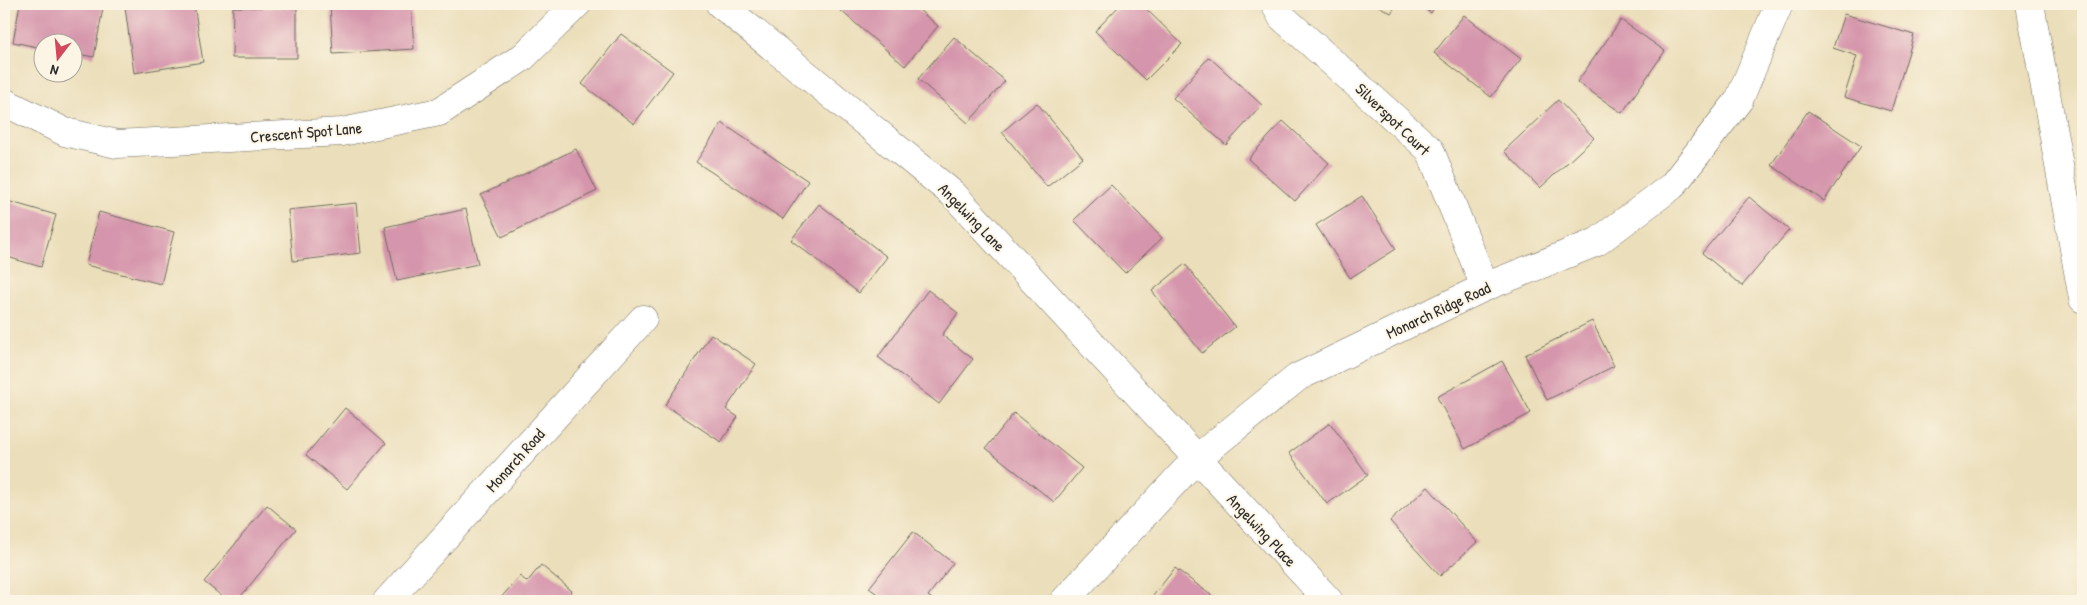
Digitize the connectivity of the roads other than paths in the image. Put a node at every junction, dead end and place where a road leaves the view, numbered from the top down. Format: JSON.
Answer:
{"nodes":[{"id":1,"x":577,"y":4,"type":"edge"},
{"id":2,"x":720,"y":4,"type":"edge"},
{"id":3,"x":1275,"y":4,"type":"edge"},
{"id":4,"x":1779,"y":4,"type":"edge"},
{"id":5,"x":2030,"y":4,"type":"edge"},
{"id":6,"x":4,"y":102,"type":"edge"},
{"id":7,"x":1485,"y":287,"type":"junction"},
{"id":8,"x":2083,"y":299,"type":"edge"},
{"id":9,"x":643,"y":319,"type":"dead end"},
{"id":10,"x":1196,"y":459,"type":"junction"},
{"id":11,"x":387,"y":601,"type":"edge"},
{"id":12,"x":1064,"y":601,"type":"edge"},
{"id":13,"x":1329,"y":601,"type":"edge"}],
"edges":[{"from":1,"to":6,"type":"street","name":"Crescent Spot Lane"},
{"from":2,"to":10,"type":"street","name":"Angelwing Lane"},
{"from":3,"to":7,"type":"street","name":"Silverspot Court"},
{"from":4,"to":7,"type":"street","name":"Monarch Ridge Road"},
{"from":5,"to":8,"type":"street"},
{"from":7,"to":10,"type":"street","name":"Monarch Ridge Road"},
{"from":9,"to":11,"type":"street","name":"Monarch Road"},
{"from":10,"to":12,"type":"street","name":"Monarch Ridge Road"},
{"from":10,"to":13,"type":"street","name":"Angelwing Place"}]}
